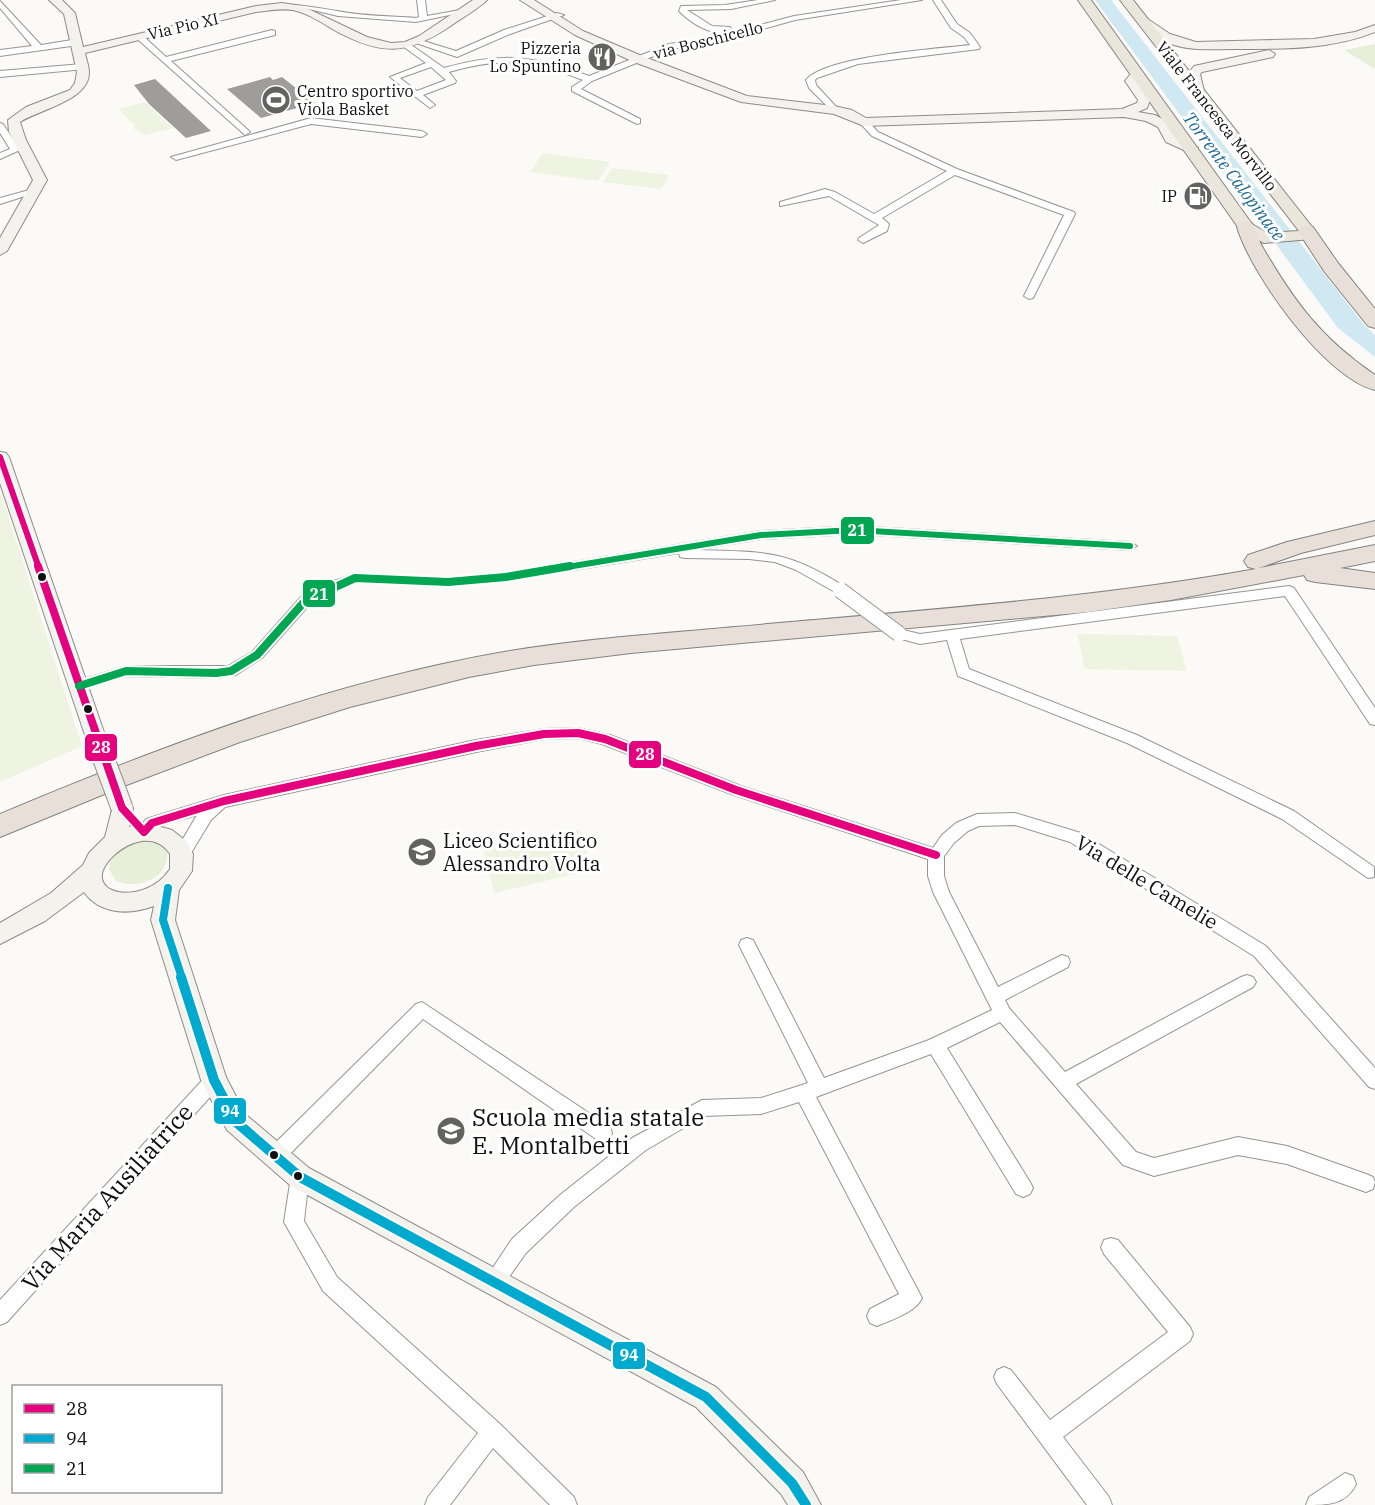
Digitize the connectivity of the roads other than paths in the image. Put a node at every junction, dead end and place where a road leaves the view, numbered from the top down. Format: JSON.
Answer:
{"nodes":[{"id":1,"x":55,"y":0,"type":"edge"},
{"id":2,"x":421,"y":0,"type":"edge"},
{"id":3,"x":481,"y":0,"type":"edge"},
{"id":4,"x":526,"y":0,"type":"edge"},
{"id":5,"x":538,"y":0,"type":"edge"},
{"id":6,"x":771,"y":0,"type":"edge"},
{"id":7,"x":918,"y":0,"type":"edge"},
{"id":8,"x":938,"y":0,"type":"edge"},
{"id":9,"x":1084,"y":0,"type":"edge"},
{"id":10,"x":1126,"y":0,"type":"edge"},
{"id":11,"x":0,"y":3,"type":"edge"},
{"id":12,"x":256,"y":9,"type":"junction"},
{"id":13,"x":460,"y":12,"type":"junction"},
{"id":14,"x":556,"y":16,"type":"junction"},
{"id":15,"x":1140,"y":17,"type":"junction"},
{"id":16,"x":794,"y":18,"type":"junction"},
{"id":17,"x":423,"y":19,"type":"junction"},
{"id":18,"x":1375,"y":27,"type":"edge"},
{"id":19,"x":272,"y":33,"type":"dead end"},
{"id":20,"x":1375,"y":35,"type":"edge"},
{"id":21,"x":138,"y":36,"type":"junction"},
{"id":22,"x":118,"y":43,"type":"junction"},
{"id":23,"x":412,"y":44,"type":"junction"},
{"id":24,"x":1233,"y":45,"type":"junction"},
{"id":25,"x":79,"y":46,"type":"junction"},
{"id":26,"x":38,"y":47,"type":"junction"},
{"id":27,"x":0,"y":53,"type":"edge"},
{"id":28,"x":650,"y":54,"type":"junction"},
{"id":29,"x":1250,"y":58,"type":"junction"},
{"id":30,"x":638,"y":59,"type":"junction"},
{"id":31,"x":164,"y":60,"type":"junction"},
{"id":32,"x":431,"y":64,"type":"junction"},
{"id":33,"x":83,"y":69,"type":"junction"},
{"id":34,"x":443,"y":70,"type":"junction"},
{"id":35,"x":0,"y":74,"type":"edge"},
{"id":36,"x":1137,"y":74,"type":"junction"},
{"id":37,"x":590,"y":79,"type":"junction"},
{"id":38,"x":417,"y":94,"type":"junction"},
{"id":39,"x":1199,"y":95,"type":"junction"},
{"id":40,"x":771,"y":101,"type":"junction"},
{"id":41,"x":430,"y":105,"type":"dead end"},
{"id":42,"x":834,"y":110,"type":"junction"},
{"id":43,"x":1124,"y":113,"type":"junction"},
{"id":44,"x":637,"y":121,"type":"dead end"},
{"id":45,"x":3,"y":122,"type":"edge"},
{"id":46,"x":864,"y":122,"type":"junction"},
{"id":47,"x":245,"y":132,"type":"dead end"},
{"id":48,"x":422,"y":134,"type":"dead end"},
{"id":49,"x":1191,"y":148,"type":"junction"},
{"id":50,"x":0,"y":156,"type":"edge"},
{"id":51,"x":176,"y":157,"type":"dead end"},
{"id":52,"x":954,"y":171,"type":"junction"},
{"id":53,"x":36,"y":191,"type":"junction"},
{"id":54,"x":0,"y":201,"type":"edge"},
{"id":55,"x":784,"y":204,"type":"dead end"},
{"id":56,"x":875,"y":218,"type":"junction"},
{"id":57,"x":1246,"y":227,"type":"junction"},
{"id":58,"x":1304,"y":234,"type":"junction"},
{"id":59,"x":863,"y":240,"type":"dead end"},
{"id":60,"x":0,"y":251,"type":"edge"},
{"id":61,"x":1029,"y":296,"type":"dead end"},
{"id":62,"x":1375,"y":305,"type":"edge"},
{"id":63,"x":1375,"y":322,"type":"edge"},
{"id":64,"x":1375,"y":371,"type":"edge"},
{"id":65,"x":1375,"y":384,"type":"edge"},
{"id":66,"x":0,"y":457,"type":"edge"},
{"id":67,"x":1375,"y":528,"type":"edge"},
{"id":68,"x":1375,"y":540,"type":"edge"},
{"id":69,"x":1130,"y":546,"type":"dead end"},
{"id":70,"x":655,"y":552,"type":"junction"},
{"id":71,"x":1375,"y":553,"type":"edge"},
{"id":72,"x":1264,"y":567,"type":"junction"},
{"id":73,"x":1375,"y":581,"type":"edge"},
{"id":74,"x":952,"y":635,"type":"junction"},
{"id":75,"x":79,"y":686,"type":"junction"},
{"id":76,"x":1375,"y":720,"type":"edge"},
{"id":77,"x":224,"y":801,"type":"junction"},
{"id":78,"x":0,"y":808,"type":"edge"},
{"id":79,"x":122,"y":808,"type":"junction"},
{"id":80,"x":0,"y":826,"type":"edge"},
{"id":81,"x":144,"y":832,"type":"junction"},
{"id":82,"x":115,"y":841,"type":"junction"},
{"id":83,"x":182,"y":855,"type":"junction"},
{"id":84,"x":936,"y":855,"type":"junction"},
{"id":85,"x":90,"y":872,"type":"junction"},
{"id":86,"x":1368,"y":872,"type":"dead end"},
{"id":87,"x":168,"y":888,"type":"junction"},
{"id":88,"x":102,"y":899,"type":"junction"},
{"id":89,"x":133,"y":904,"type":"junction"},
{"id":90,"x":48,"y":909,"type":"junction"},
{"id":91,"x":163,"y":920,"type":"junction"},
{"id":92,"x":0,"y":934,"type":"edge"},
{"id":93,"x":747,"y":945,"type":"dead end"},
{"id":94,"x":1062,"y":962,"type":"dead end"},
{"id":95,"x":1247,"y":982,"type":"dead end"},
{"id":96,"x":999,"y":1005,"type":"junction"},
{"id":97,"x":935,"y":1045,"type":"junction"},
{"id":98,"x":214,"y":1080,"type":"junction"},
{"id":99,"x":1375,"y":1081,"type":"edge"},
{"id":100,"x":1063,"y":1082,"type":"junction"},
{"id":101,"x":812,"y":1090,"type":"junction"},
{"id":102,"x":603,"y":1133,"type":"dead end"},
{"id":103,"x":274,"y":1157,"type":"junction"},
{"id":104,"x":300,"y":1177,"type":"junction"},
{"id":105,"x":1366,"y":1183,"type":"dead end"},
{"id":106,"x":1023,"y":1188,"type":"dead end"},
{"id":107,"x":1111,"y":1247,"type":"dead end"},
{"id":108,"x":494,"y":1281,"type":"junction"},
{"id":109,"x":0,"y":1315,"type":"edge"},
{"id":110,"x":877,"y":1316,"type":"dead end"},
{"id":111,"x":1004,"y":1377,"type":"dead end"},
{"id":112,"x":492,"y":1432,"type":"junction"},
{"id":113,"x":1048,"y":1435,"type":"junction"},
{"id":114,"x":1345,"y":1484,"type":"dead end"},
{"id":115,"x":436,"y":1505,"type":"edge"},
{"id":116,"x":566,"y":1505,"type":"edge"},
{"id":117,"x":806,"y":1505,"type":"edge"},
{"id":118,"x":1101,"y":1505,"type":"edge"},
{"id":119,"x":1317,"y":1505,"type":"edge"}],
"edges":[{"from":1,"to":25,"type":"street"},
{"from":2,"to":17,"type":"street"},
{"from":3,"to":13,"type":"street"},
{"from":4,"to":14,"type":"street"},
{"from":5,"to":14,"type":"street"},
{"from":6,"to":16,"type":"street"},
{"from":7,"to":16,"type":"street","name":"via Boschicello"},
{"from":8,"to":42,"type":"street"},
{"from":9,"to":36,"type":"main road"},
{"from":10,"to":15,"type":"main road","name":"Viale Francesca Morvillo"},
{"from":11,"to":26,"type":"street"},
{"from":12,"to":17,"type":"street"},
{"from":12,"to":21,"type":"street","name":"Via Pio XI"},
{"from":12,"to":23,"type":"street","name":"Via Pio XI"},
{"from":13,"to":17,"type":"street"},
{"from":13,"to":23,"type":"street"},
{"from":14,"to":23,"type":"street"},
{"from":14,"to":28,"type":"street"},
{"from":14,"to":30,"type":"street"},
{"from":15,"to":24,"type":"street"},
{"from":15,"to":39,"type":"main road","name":"Viale Francesca Morvillo"},
{"from":16,"to":28,"type":"street","name":"via Boschicello"},
{"from":18,"to":24,"type":"street"},
{"from":19,"to":31,"type":"street"},
{"from":20,"to":29,"type":"street"},
{"from":21,"to":22,"type":"street","name":"Via Pio XI"},
{"from":21,"to":31,"type":"street"},
{"from":22,"to":25,"type":"street","name":"Via Pio XI"},
{"from":22,"to":33,"type":"street"},
{"from":23,"to":32,"type":"street"},
{"from":24,"to":29,"type":"street"},
{"from":25,"to":26,"type":"street"},
{"from":25,"to":33,"type":"street"},
{"from":26,"to":27,"type":"street"},
{"from":28,"to":30,"type":"street","name":"via Boschicello"},
{"from":28,"to":40,"type":"street"},
{"from":29,"to":39,"type":"street"},
{"from":30,"to":37,"type":"street","name":"via Boschicello"},
{"from":30,"to":40,"type":"street"},
{"from":31,"to":47,"type":"street"},
{"from":32,"to":34,"type":"street"},
{"from":32,"to":38,"type":"street"},
{"from":33,"to":35,"type":"street"},
{"from":33,"to":45,"type":"street"},
{"from":34,"to":37,"type":"street"},
{"from":34,"to":38,"type":"street"},
{"from":36,"to":43,"type":"street"},
{"from":36,"to":49,"type":"main road"},
{"from":37,"to":44,"type":"street"},
{"from":38,"to":41,"type":"street"},
{"from":39,"to":58,"type":"main road","name":"Viale Francesca Morvillo"},
{"from":40,"to":42,"type":"street"},
{"from":42,"to":46,"type":"street"},
{"from":43,"to":46,"type":"street"},
{"from":43,"to":49,"type":"street"},
{"from":45,"to":50,"type":"street"},
{"from":45,"to":53,"type":"street"},
{"from":46,"to":52,"type":"street"},
{"from":48,"to":51,"type":"street"},
{"from":49,"to":57,"type":"main road"},
{"from":52,"to":56,"type":"street"},
{"from":52,"to":61,"type":"street"},
{"from":53,"to":54,"type":"street"},
{"from":53,"to":60,"type":"street"},
{"from":55,"to":56,"type":"street"},
{"from":56,"to":59,"type":"street"},
{"from":57,"to":58,"type":"main road"},
{"from":57,"to":64,"type":"highway"},
{"from":57,"to":65,"type":"highway"},
{"from":58,"to":62,"type":"highway"},
{"from":58,"to":63,"type":"highway"},
{"from":66,"to":75,"type":"street"},
{"from":67,"to":72,"type":"highway"},
{"from":68,"to":72,"type":"highway"},
{"from":69,"to":70,"type":"street"},
{"from":70,"to":74,"type":"street","bridge":true},
{"from":70,"to":75,"type":"street"},
{"from":71,"to":72,"type":"highway"},
{"from":72,"to":73,"type":"highway"},
{"from":72,"to":78,"type":"highway"},
{"from":72,"to":80,"type":"highway"},
{"from":74,"to":76,"type":"street"},
{"from":74,"to":86,"type":"street"},
{"from":75,"to":79,"type":"street","bridge":true},
{"from":77,"to":81,"type":"street"},
{"from":77,"to":83,"type":"street"},
{"from":77,"to":84,"type":"street"},
{"from":79,"to":81,"type":"street"},
{"from":79,"to":82,"type":"street"},
{"from":81,"to":82,"type":"street"},
{"from":81,"to":83,"type":"street"},
{"from":82,"to":85,"type":"street"},
{"from":83,"to":87,"type":"street"},
{"from":84,"to":96,"type":"street"},
{"from":84,"to":99,"type":"street","name":"Via delle Camelie"},
{"from":85,"to":88,"type":"street"},
{"from":85,"to":90,"type":"street"},
{"from":87,"to":89,"type":"street"},
{"from":87,"to":91,"type":"street"},
{"from":88,"to":89,"type":"street"},
{"from":88,"to":90,"type":"street"},
{"from":89,"to":91,"type":"street"},
{"from":90,"to":92,"type":"street"},
{"from":91,"to":98,"type":"street"},
{"from":93,"to":101,"type":"street"},
{"from":94,"to":96,"type":"street"},
{"from":95,"to":100,"type":"street"},
{"from":96,"to":97,"type":"street"},
{"from":96,"to":100,"type":"street"},
{"from":97,"to":101,"type":"street"},
{"from":97,"to":106,"type":"street"},
{"from":98,"to":103,"type":"street"},
{"from":98,"to":109,"type":"street","name":"Via Maria Ausiliatrice"},
{"from":100,"to":105,"type":"street"},
{"from":101,"to":108,"type":"street"},
{"from":101,"to":110,"type":"street"},
{"from":102,"to":103,"type":"street"},
{"from":103,"to":104,"type":"street"},
{"from":104,"to":108,"type":"street"},
{"from":104,"to":112,"type":"street"},
{"from":107,"to":113,"type":"street"},
{"from":108,"to":117,"type":"street"},
{"from":111,"to":113,"type":"street"},
{"from":112,"to":115,"type":"street"},
{"from":112,"to":116,"type":"street"},
{"from":113,"to":118,"type":"street"},
{"from":114,"to":119,"type":"street"}]}
